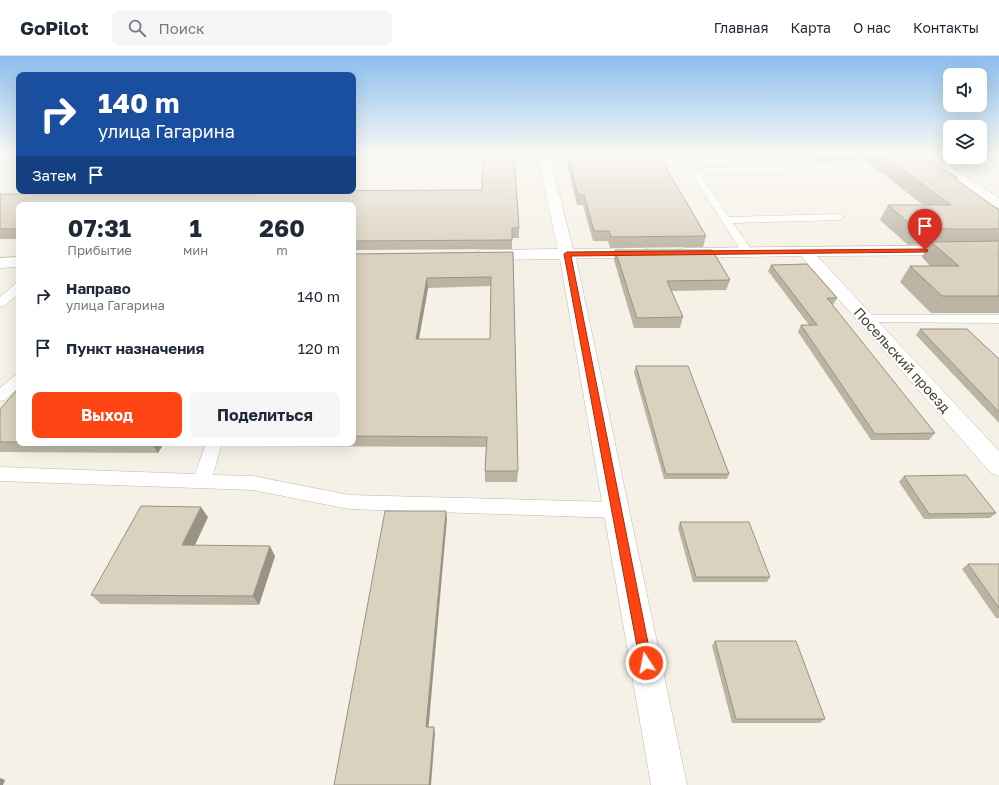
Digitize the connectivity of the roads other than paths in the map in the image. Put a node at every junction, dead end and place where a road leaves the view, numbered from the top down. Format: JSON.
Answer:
{"nodes":[{"id":1,"x":551,"y":188,"type":"edge"},
{"id":2,"x":705,"y":188,"type":"edge"},
{"id":3,"x":975,"y":188,"type":"edge"},
{"id":4,"x":999,"y":204,"type":"edge"},
{"id":5,"x":839,"y":217,"type":"dead end"},
{"id":6,"x":725,"y":220,"type":"junction"},
{"id":7,"x":999,"y":250,"type":"edge"},
{"id":8,"x":747,"y":252,"type":"junction"},
{"id":9,"x":805,"y":252,"type":"junction"},
{"id":10,"x":567,"y":254,"type":"junction"},
{"id":11,"x":464,"y":255,"type":"edge"},
{"id":12,"x":0,"y":262,"type":"edge"},
{"id":13,"x":16,"y":262,"type":"edge"},
{"id":14,"x":16,"y":290,"type":"edge"},
{"id":15,"x":0,"y":303,"type":"edge"},
{"id":16,"x":866,"y":319,"type":"junction"},
{"id":17,"x":999,"y":319,"type":"edge"},
{"id":18,"x":16,"y":382,"type":"edge"},
{"id":19,"x":0,"y":396,"type":"edge"},
{"id":20,"x":213,"y":446,"type":"edge"},
{"id":21,"x":999,"y":467,"type":"edge"},
{"id":22,"x":0,"y":474,"type":"edge"},
{"id":23,"x":202,"y":481,"type":"junction"},
{"id":24,"x":616,"y":510,"type":"junction"},
{"id":25,"x":669,"y":785,"type":"edge"}],
"edges":[{"from":1,"to":10,"type":"street"},
{"from":2,"to":6,"type":"lane"},
{"from":3,"to":4,"type":"street"},
{"from":5,"to":6,"type":"lane"},
{"from":6,"to":8,"type":"lane"},
{"from":7,"to":9,"type":"street"},
{"from":8,"to":9,"type":"street"},
{"from":8,"to":10,"type":"street"},
{"from":9,"to":16,"type":"street","name":"Посельский проезд"},
{"from":10,"to":11,"type":"street"},
{"from":10,"to":24,"type":"street"},
{"from":12,"to":13,"type":"street"},
{"from":14,"to":15,"type":"lane"},
{"from":16,"to":17,"type":"lane"},
{"from":16,"to":21,"type":"street","name":"Посельский проезд"},
{"from":18,"to":19,"type":"lane"},
{"from":20,"to":23,"type":"lane"},
{"from":22,"to":23,"type":"lane"},
{"from":23,"to":24,"type":"lane"},
{"from":24,"to":25,"type":"street"}]}
